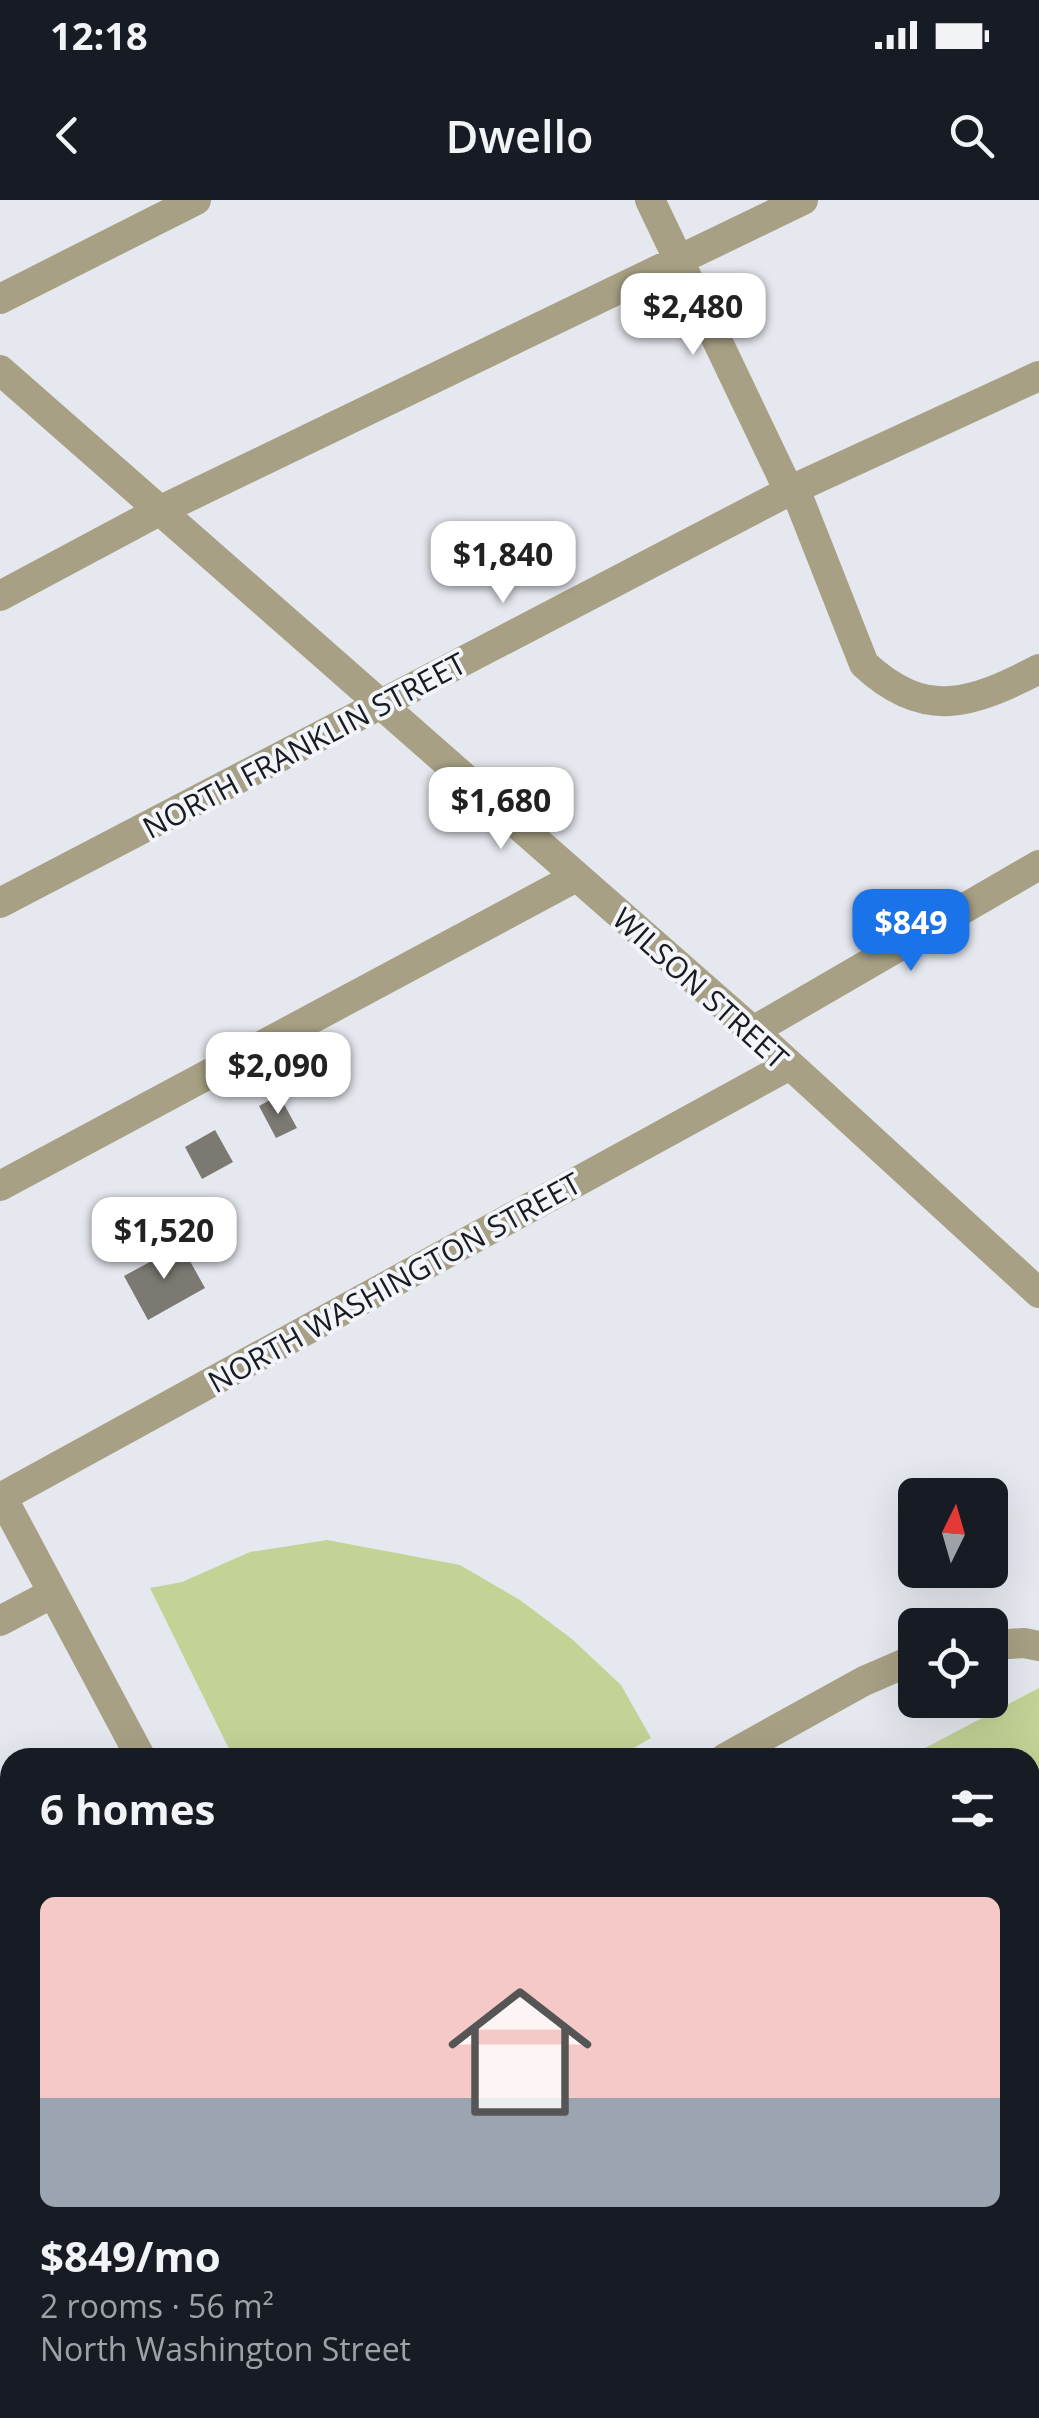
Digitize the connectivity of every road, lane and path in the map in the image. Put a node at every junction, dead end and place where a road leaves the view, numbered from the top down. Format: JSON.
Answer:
{"nodes":[{"id":1,"x":196,"y":200,"type":"edge"},
{"id":2,"x":650,"y":200,"type":"edge"},
{"id":3,"x":803,"y":200,"type":"edge"},
{"id":4,"x":680,"y":261,"type":"junction"},
{"id":5,"x":0,"y":298,"type":"edge"},
{"id":6,"x":0,"y":370,"type":"edge"},
{"id":7,"x":1039,"y":376,"type":"edge"},
{"id":8,"x":792,"y":490,"type":"junction"},
{"id":9,"x":159,"y":511,"type":"junction"},
{"id":10,"x":0,"y":596,"type":"edge"},
{"id":11,"x":1039,"y":669,"type":"edge"},
{"id":12,"x":379,"y":705,"type":"junction"},
{"id":13,"x":1039,"y":865,"type":"edge"},
{"id":14,"x":576,"y":877,"type":"junction"},
{"id":15,"x":0,"y":904,"type":"edge"},
{"id":16,"x":753,"y":1031,"type":"junction"},
{"id":17,"x":788,"y":1066,"type":"junction"},
{"id":18,"x":0,"y":1186,"type":"edge"},
{"id":19,"x":1039,"y":1293,"type":"edge"},
{"id":20,"x":1,"y":1497,"type":"edge"},
{"id":21,"x":53,"y":1593,"type":"junction"},
{"id":22,"x":0,"y":1620,"type":"edge"},
{"id":23,"x":1008,"y":1643,"type":"edge"},
{"id":24,"x":1039,"y":1646,"type":"edge"},
{"id":25,"x":898,"y":1666,"type":"edge"},
{"id":26,"x":136,"y":1748,"type":"edge"},
{"id":27,"x":743,"y":1748,"type":"edge"}],
"edges":[{"from":1,"to":5,"type":"street"},
{"from":2,"to":4,"type":"street"},
{"from":3,"to":4,"type":"street"},
{"from":4,"to":8,"type":"street"},
{"from":4,"to":9,"type":"street"},
{"from":6,"to":9,"type":"street","name":"WILSON STREET"},
{"from":7,"to":8,"type":"street","name":"NORTH FRANKLIN STREET"},
{"from":8,"to":11,"type":"street"},
{"from":8,"to":12,"type":"street","name":"NORTH FRANKLIN STREET"},
{"from":9,"to":10,"type":"street"},
{"from":9,"to":12,"type":"street","name":"WILSON STREET"},
{"from":12,"to":14,"type":"street","name":"WILSON STREET"},
{"from":12,"to":15,"type":"street","name":"NORTH FRANKLIN STREET"},
{"from":13,"to":16,"type":"street"},
{"from":14,"to":16,"type":"street","name":"WILSON STREET"},
{"from":14,"to":18,"type":"street"},
{"from":16,"to":17,"type":"street","name":"WILSON STREET"},
{"from":17,"to":19,"type":"street","name":"WILSON STREET"},
{"from":17,"to":20,"type":"street","name":"NORTH WASHINGTON STREET"},
{"from":20,"to":21,"type":"street"},
{"from":21,"to":22,"type":"street"},
{"from":21,"to":26,"type":"street"},
{"from":23,"to":24,"type":"street"},
{"from":25,"to":27,"type":"street"}]}
